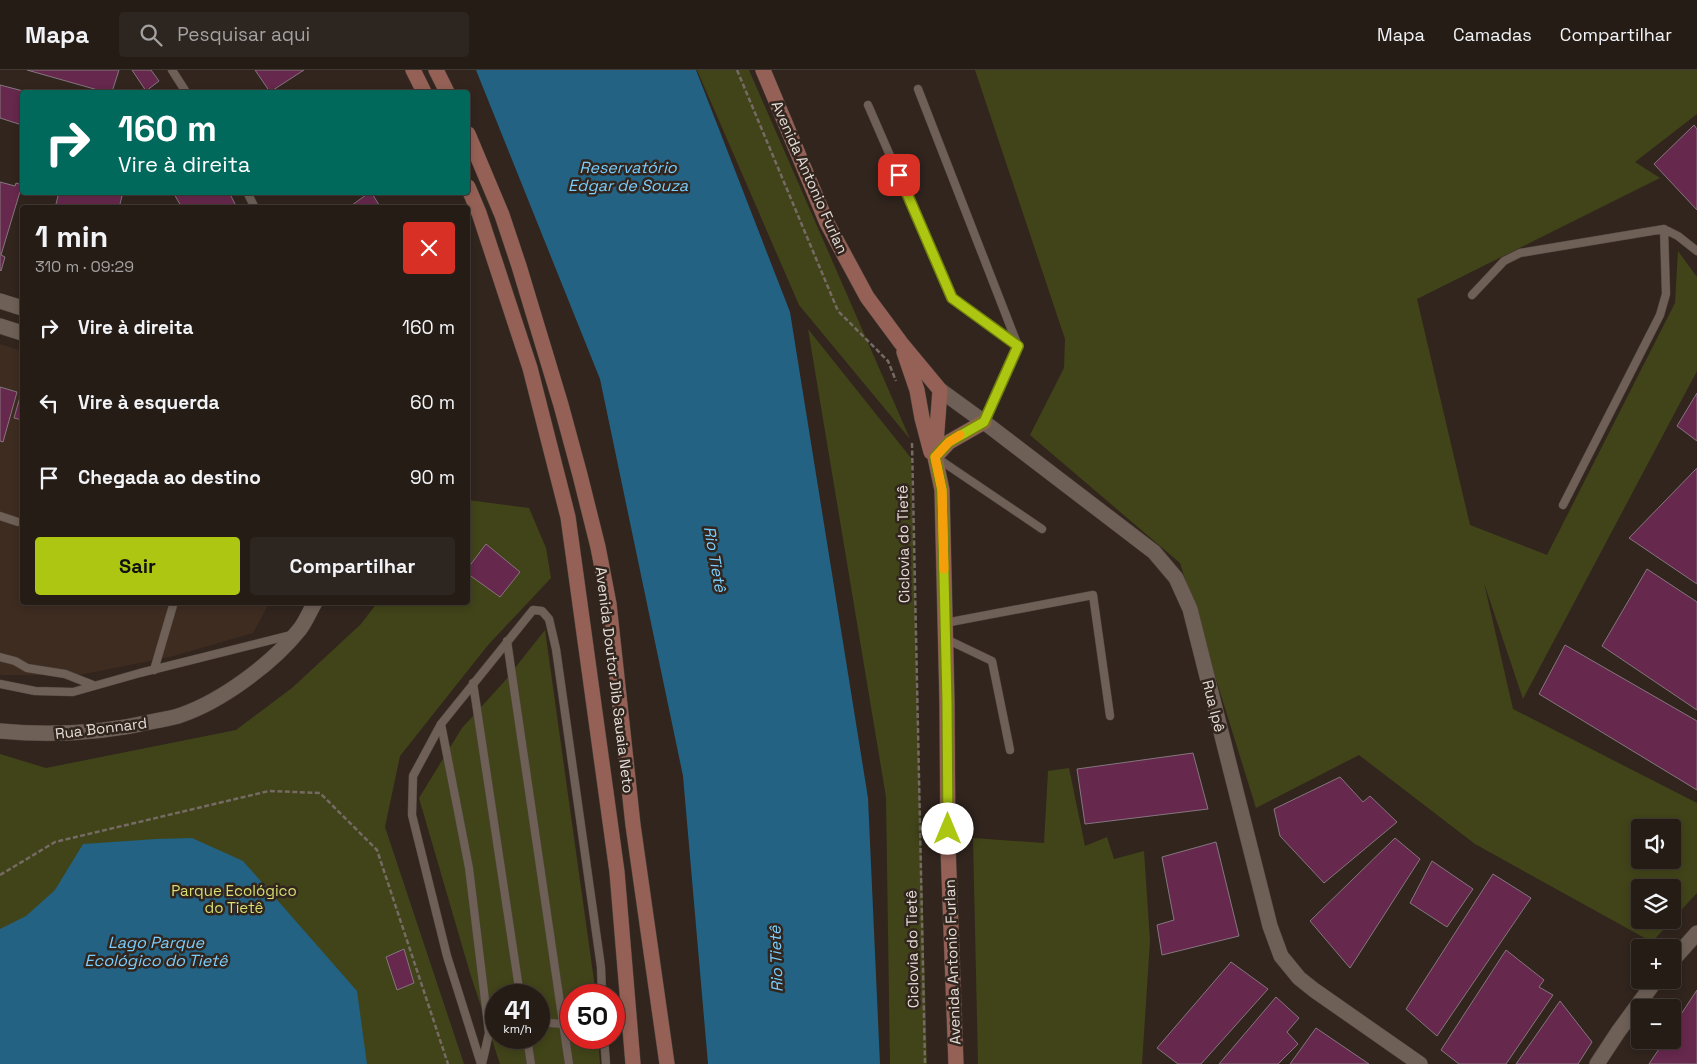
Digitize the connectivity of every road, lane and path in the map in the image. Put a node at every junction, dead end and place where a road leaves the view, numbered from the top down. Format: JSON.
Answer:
{"nodes":[{"id":1,"x":172,"y":70,"type":"edge"},
{"id":2,"x":414,"y":70,"type":"edge"},
{"id":3,"x":436,"y":70,"type":"edge"},
{"id":4,"x":737,"y":70,"type":"edge"},
{"id":5,"x":763,"y":70,"type":"edge"},
{"id":6,"x":185,"y":90,"type":"edge"},
{"id":7,"x":423,"y":90,"type":"edge"},
{"id":8,"x":446,"y":90,"type":"edge"},
{"id":9,"x":918,"y":90,"type":"dead end"},
{"id":10,"x":868,"y":105,"type":"dead end"},
{"id":11,"x":470,"y":139,"type":"edge"},
{"id":12,"x":470,"y":191,"type":"edge"},
{"id":13,"x":1664,"y":229,"type":"junction"},
{"id":14,"x":1697,"y":251,"type":"edge"},
{"id":15,"x":1472,"y":295,"type":"dead end"},
{"id":16,"x":0,"y":301,"type":"edge"},
{"id":17,"x":20,"y":307,"type":"edge"},
{"id":18,"x":0,"y":326,"type":"edge"},
{"id":19,"x":20,"y":331,"type":"edge"},
{"id":20,"x":901,"y":343,"type":"junction"},
{"id":21,"x":1018,"y":346,"type":"junction"},
{"id":22,"x":900,"y":388,"type":"dead end"},
{"id":23,"x":940,"y":390,"type":"junction"},
{"id":24,"x":984,"y":422,"type":"junction"},
{"id":25,"x":912,"y":436,"type":"dead end"},
{"id":26,"x":935,"y":457,"type":"junction"},
{"id":27,"x":942,"y":490,"type":"junction"},
{"id":28,"x":1563,"y":505,"type":"dead end"},
{"id":29,"x":0,"y":516,"type":"edge"},
{"id":30,"x":18,"y":522,"type":"dead end"},
{"id":31,"x":1042,"y":529,"type":"dead end"},
{"id":32,"x":173,"y":605,"type":"edge"},
{"id":33,"x":313,"y":605,"type":"edge"},
{"id":34,"x":945,"y":623,"type":"junction"},
{"id":35,"x":295,"y":634,"type":"junction"},
{"id":36,"x":946,"y":639,"type":"junction"},
{"id":37,"x":507,"y":640,"type":"junction"},
{"id":38,"x":0,"y":657,"type":"edge"},
{"id":39,"x":154,"y":670,"type":"junction"},
{"id":40,"x":473,"y":683,"type":"junction"},
{"id":41,"x":0,"y":684,"type":"edge"},
{"id":42,"x":93,"y":685,"type":"junction"},
{"id":43,"x":1110,"y":716,"type":"dead end"},
{"id":44,"x":441,"y":724,"type":"junction"},
{"id":45,"x":0,"y":731,"type":"edge"},
{"id":46,"x":1010,"y":750,"type":"dead end"},
{"id":47,"x":0,"y":875,"type":"edge"},
{"id":48,"x":1697,"y":933,"type":"edge"},
{"id":49,"x":1681,"y":952,"type":"edge"},
{"id":50,"x":518,"y":984,"type":"edge"},
{"id":51,"x":602,"y":984,"type":"edge"},
{"id":52,"x":1649,"y":989,"type":"edge"},
{"id":53,"x":560,"y":1010,"type":"edge"},
{"id":54,"x":529,"y":1049,"type":"edge"},
{"id":55,"x":566,"y":1049,"type":"edge"},
{"id":56,"x":605,"y":1049,"type":"edge"},
{"id":57,"x":448,"y":1064,"type":"edge"},
{"id":58,"x":481,"y":1064,"type":"edge"},
{"id":59,"x":532,"y":1064,"type":"edge"},
{"id":60,"x":569,"y":1064,"type":"edge"},
{"id":61,"x":606,"y":1064,"type":"edge"},
{"id":62,"x":633,"y":1064,"type":"edge"},
{"id":63,"x":667,"y":1064,"type":"edge"},
{"id":64,"x":925,"y":1064,"type":"edge"},
{"id":65,"x":956,"y":1064,"type":"edge"},
{"id":66,"x":1420,"y":1064,"type":"edge"},
{"id":67,"x":1597,"y":1064,"type":"edge"}],
"edges":[{"from":1,"to":6,"type":"lane"},
{"from":2,"to":7,"type":"main road"},
{"from":3,"to":8,"type":"main road"},
{"from":4,"to":22,"type":"path"},
{"from":5,"to":20,"type":"main road","name":"Avenida Antonio Furlan"},
{"from":9,"to":21,"type":"lane"},
{"from":10,"to":21,"type":"lane"},
{"from":11,"to":63,"type":"main road","name":"Avenida Doutor Dib Sauaia Neto"},
{"from":12,"to":62,"type":"main road","name":"Avenida Doutor Dib Sauaia Neto"},
{"from":13,"to":14,"type":"lane"},
{"from":13,"to":15,"type":"lane"},
{"from":13,"to":28,"type":"lane"},
{"from":16,"to":17,"type":"street"},
{"from":18,"to":19,"type":"street"},
{"from":20,"to":23,"type":"main road","name":"Avenida Antonio Furlan"},
{"from":20,"to":27,"type":"main road"},
{"from":21,"to":24,"type":"lane"},
{"from":23,"to":24,"type":"street","name":"Rua Ipê"},
{"from":23,"to":26,"type":"main road","name":"Avenida Antonio Furlan"},
{"from":24,"to":26,"type":"main road"},
{"from":24,"to":66,"type":"street","name":"Rua Ipê"},
{"from":25,"to":64,"type":"path","name":"Ciclovia do Tietê"},
{"from":26,"to":27,"type":"main road","name":"Avenida Antonio Furlan"},
{"from":26,"to":31,"type":"lane"},
{"from":27,"to":34,"type":"main road","name":"Avenida Antonio Furlan"},
{"from":29,"to":30,"type":"lane"},
{"from":32,"to":39,"type":"lane"},
{"from":33,"to":35,"type":"street","name":"Rua Bonnard"},
{"from":34,"to":36,"type":"main road","name":"Avenida Antonio Furlan"},
{"from":34,"to":43,"type":"lane"},
{"from":35,"to":39,"type":"lane"},
{"from":35,"to":45,"type":"street","name":"Rua Bonnard"},
{"from":36,"to":46,"type":"lane"},
{"from":36,"to":65,"type":"main road","name":"Avenida Antonio Furlan"},
{"from":37,"to":40,"type":"lane"},
{"from":37,"to":51,"type":"lane"},
{"from":37,"to":53,"type":"lane"},
{"from":38,"to":42,"type":"lane"},
{"from":39,"to":42,"type":"lane"},
{"from":40,"to":44,"type":"lane"},
{"from":40,"to":50,"type":"lane"},
{"from":41,"to":42,"type":"lane"},
{"from":44,"to":58,"type":"lane"},
{"from":44,"to":58,"type":"lane"},
{"from":47,"to":57,"type":"path"},
{"from":48,"to":49,"type":"street"},
{"from":52,"to":67,"type":"street"},
{"from":54,"to":59,"type":"lane"},
{"from":55,"to":60,"type":"lane"},
{"from":56,"to":61,"type":"lane"}]}
